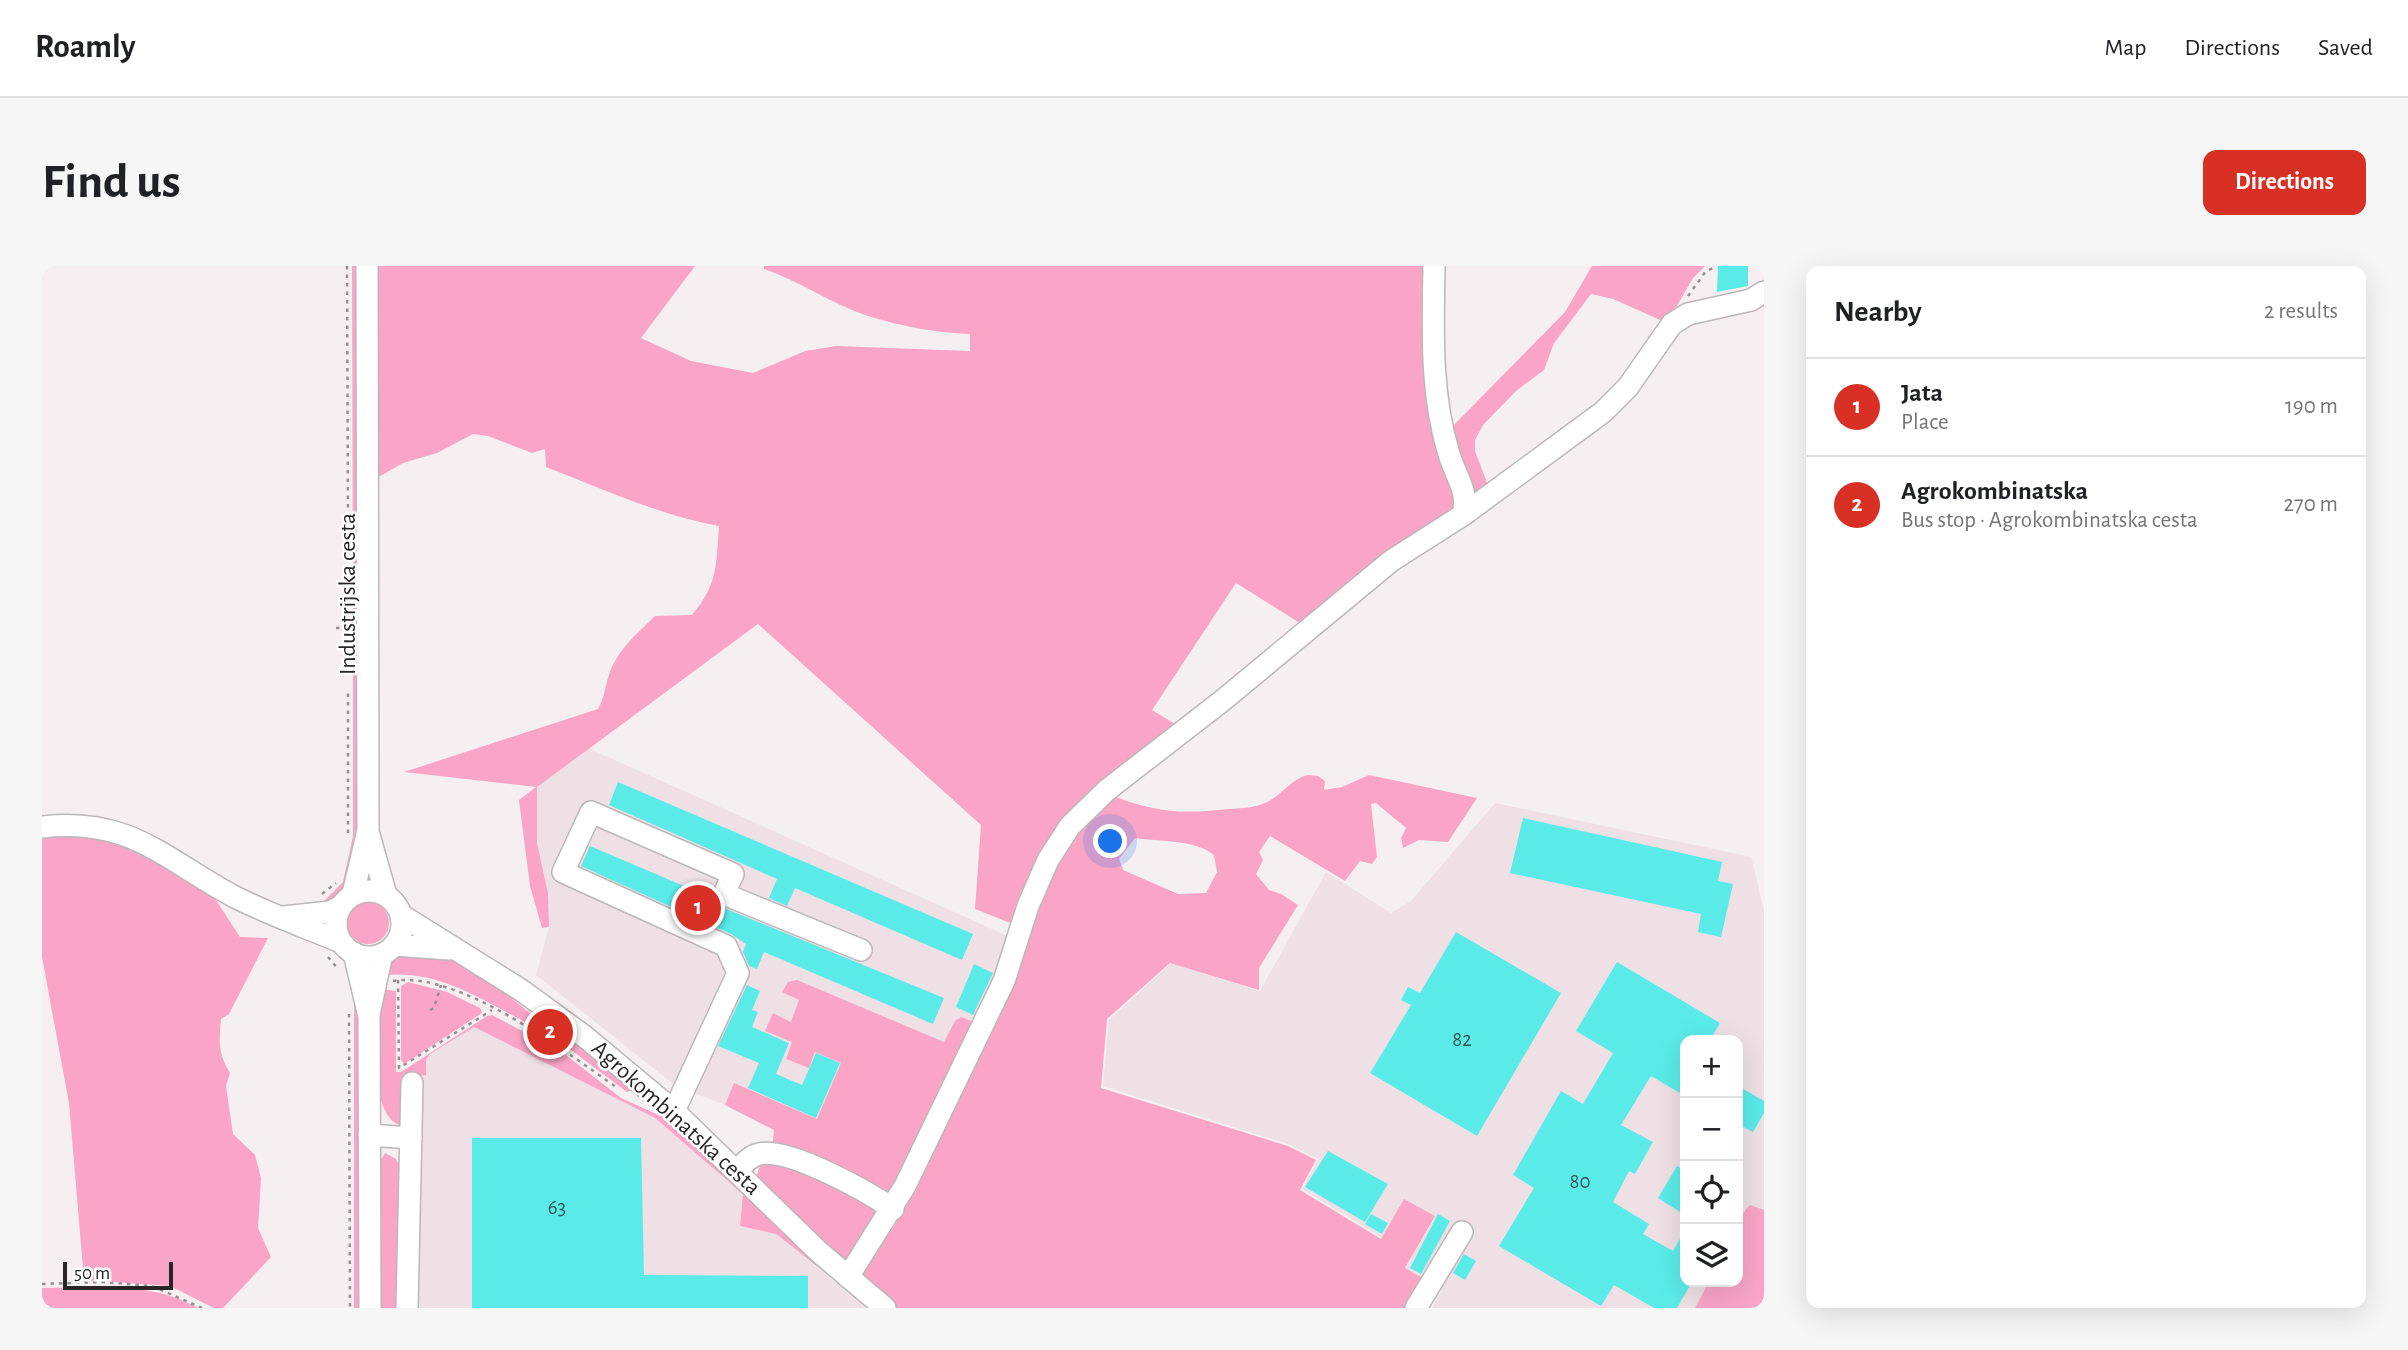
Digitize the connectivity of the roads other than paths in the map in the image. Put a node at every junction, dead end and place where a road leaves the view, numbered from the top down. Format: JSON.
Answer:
{"nodes":[{"id":1,"x":367,"y":266,"type":"edge"},
{"id":2,"x":1434,"y":266,"type":"edge"},
{"id":3,"x":1764,"y":292,"type":"edge"},
{"id":4,"x":1463,"y":515,"type":"junction"},
{"id":5,"x":42,"y":827,"type":"edge"},
{"id":6,"x":368,"y":830,"type":"junction"},
{"id":7,"x":344,"y":894,"type":"junction"},
{"id":8,"x":386,"y":895,"type":"junction"},
{"id":9,"x":401,"y":915,"type":"junction"},
{"id":10,"x":280,"y":922,"type":"junction"},
{"id":11,"x":388,"y":949,"type":"junction"},
{"id":12,"x":452,"y":949,"type":"junction"},
{"id":13,"x":340,"y":950,"type":"junction"},
{"id":14,"x":862,"y":950,"type":"dead end"},
{"id":15,"x":359,"y":1013,"type":"junction"},
{"id":16,"x":412,"y":1083,"type":"dead end"},
{"id":17,"x":674,"y":1111,"type":"junction"},
{"id":18,"x":369,"y":1135,"type":"junction"},
{"id":19,"x":411,"y":1138,"type":"junction"},
{"id":20,"x":738,"y":1170,"type":"junction"},
{"id":21,"x":893,"y":1209,"type":"junction"},
{"id":22,"x":1462,"y":1232,"type":"dead end"},
{"id":23,"x":848,"y":1277,"type":"junction"},
{"id":24,"x":370,"y":1308,"type":"edge"},
{"id":25,"x":407,"y":1308,"type":"edge"},
{"id":26,"x":885,"y":1308,"type":"edge"},
{"id":27,"x":1416,"y":1308,"type":"edge"}],
"edges":[{"from":1,"to":6,"type":"street","name":"Industrijska cesta"},
{"from":2,"to":4,"type":"street"},
{"from":3,"to":4,"type":"street"},
{"from":4,"to":21,"type":"street"},
{"from":5,"to":10,"type":"street"},
{"from":6,"to":7,"type":"street","name":"Industrijska cesta"},
{"from":6,"to":8,"type":"street","name":"Industrijska cesta"},
{"from":7,"to":8,"type":"street"},
{"from":7,"to":10,"type":"street"},
{"from":7,"to":13,"type":"street"},
{"from":8,"to":9,"type":"street"},
{"from":9,"to":11,"type":"street"},
{"from":9,"to":12,"type":"street","name":"Agrokombinatska cesta"},
{"from":10,"to":13,"type":"street"},
{"from":11,"to":12,"type":"street","name":"Agrokombinatska cesta"},
{"from":11,"to":13,"type":"street"},
{"from":11,"to":15,"type":"street"},
{"from":12,"to":17,"type":"street","name":"Agrokombinatska cesta"},
{"from":13,"to":15,"type":"street"},
{"from":14,"to":17,"type":"street"},
{"from":15,"to":18,"type":"street"},
{"from":16,"to":19,"type":"street"},
{"from":17,"to":20,"type":"street","name":"Agrokombinatska cesta"},
{"from":18,"to":19,"type":"street"},
{"from":18,"to":24,"type":"street"},
{"from":19,"to":25,"type":"street"},
{"from":20,"to":21,"type":"street"},
{"from":20,"to":23,"type":"street","name":"Agrokombinatska cesta"},
{"from":21,"to":23,"type":"street"},
{"from":22,"to":27,"type":"street"},
{"from":23,"to":26,"type":"street","name":"Agrokombinatska cesta"}]}
